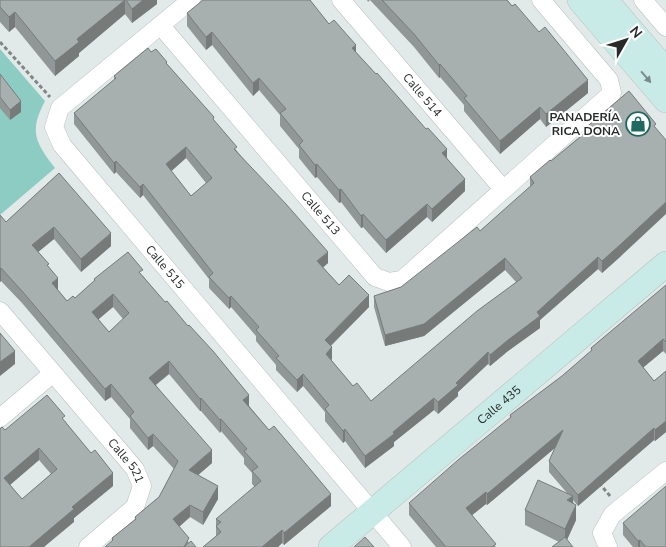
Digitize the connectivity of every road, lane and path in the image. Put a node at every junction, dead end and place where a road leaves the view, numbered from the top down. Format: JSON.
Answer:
{"nodes":[{"id":1,"x":190,"y":0,"type":"edge"},
{"id":2,"x":341,"y":0,"type":"edge"},
{"id":3,"x":541,"y":0,"type":"edge"},
{"id":4,"x":580,"y":0,"type":"edge"},
{"id":5,"x":605,"y":0,"type":"edge"},
{"id":6,"x":643,"y":0,"type":"edge"},
{"id":7,"x":161,"y":26,"type":"junction"},
{"id":8,"x":666,"y":27,"type":"edge"},
{"id":9,"x":0,"y":42,"type":"edge"},
{"id":10,"x":666,"y":71,"type":"edge"},
{"id":11,"x":666,"y":100,"type":"edge"},
{"id":12,"x":60,"y":108,"type":"junction"},
{"id":13,"x":503,"y":189,"type":"junction"},
{"id":14,"x":666,"y":264,"type":"edge"},
{"id":15,"x":0,"y":311,"type":"edge"},
{"id":16,"x":53,"y":373,"type":"junction"},
{"id":17,"x":0,"y":418,"type":"edge"},
{"id":18,"x":666,"y":470,"type":"edge"},
{"id":19,"x":595,"y":478,"type":"edge"},
{"id":20,"x":620,"y":508,"type":"junction"},
{"id":21,"x":372,"y":512,"type":"junction"},
{"id":22,"x":88,"y":547,"type":"edge"},
{"id":23,"x":331,"y":547,"type":"edge"},
{"id":24,"x":402,"y":547,"type":"edge"},
{"id":25,"x":608,"y":547,"type":"edge"}],
"edges":[{"from":1,"to":7,"type":"street"},
{"from":2,"to":13,"type":"street","name":"Calle 514"},
{"from":3,"to":13,"type":"street","name":"Calle 513"},
{"from":4,"to":11,"type":"street","one_way":true},
{"from":5,"to":10,"type":"street"},
{"from":6,"to":8,"type":"street"},
{"from":7,"to":12,"type":"street"},
{"from":7,"to":13,"type":"street","name":"Calle 513"},
{"from":9,"to":12,"type":"path"},
{"from":12,"to":21,"type":"street","name":"Calle 515"},
{"from":14,"to":21,"type":"street","name":"Calle 435"},
{"from":15,"to":16,"type":"street","name":"Calle 521"},
{"from":16,"to":17,"type":"street"},
{"from":16,"to":22,"type":"street","name":"Calle 521"},
{"from":18,"to":20,"type":"street"},
{"from":19,"to":20,"type":"path"},
{"from":20,"to":25,"type":"street"},
{"from":21,"to":23,"type":"street","name":"Calle 435"},
{"from":21,"to":24,"type":"street","name":"Calle 515"}]}
